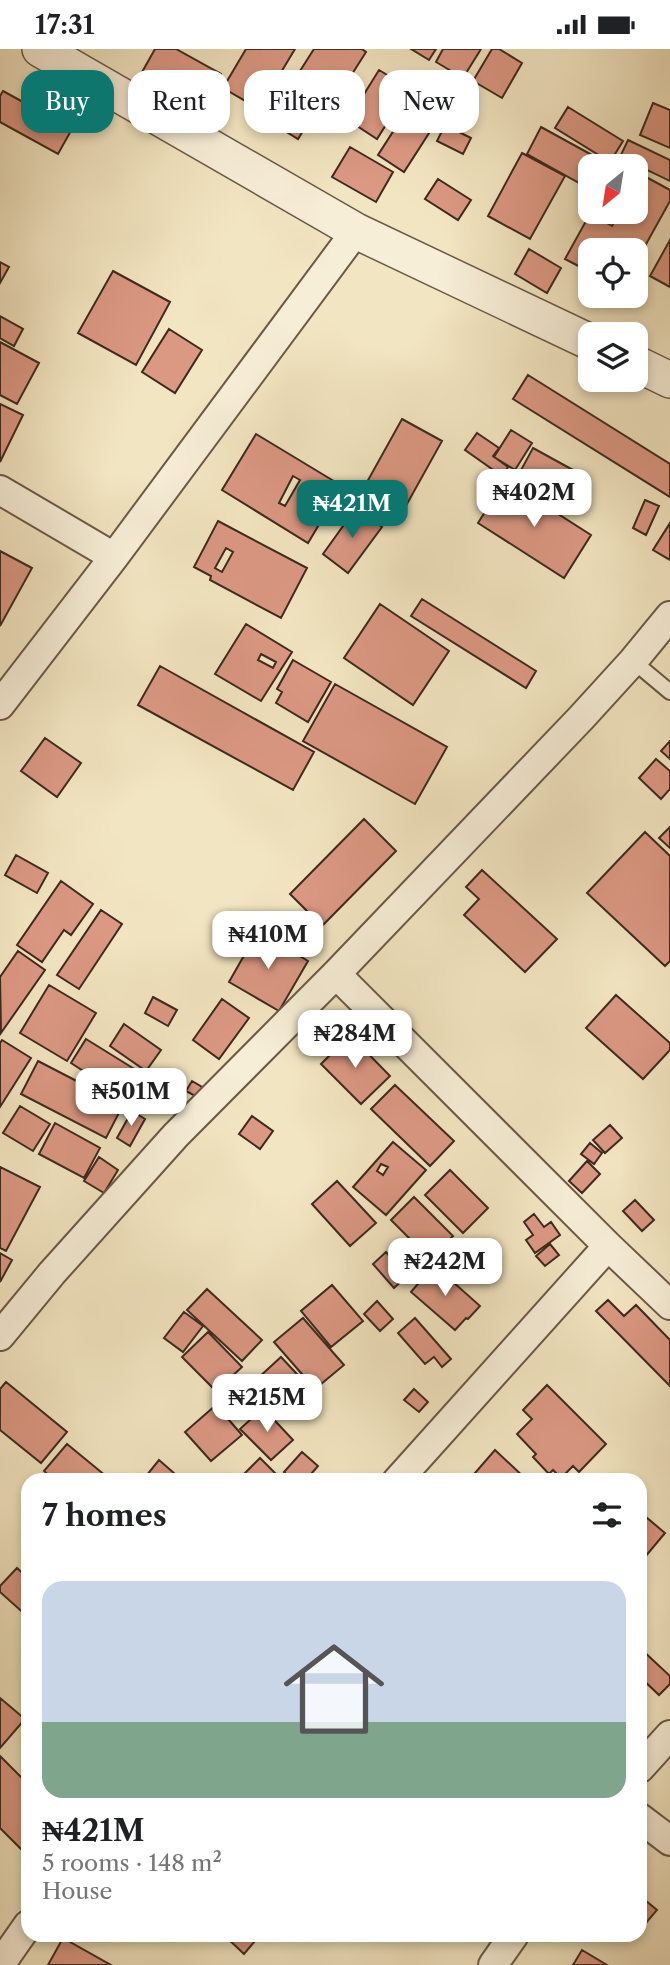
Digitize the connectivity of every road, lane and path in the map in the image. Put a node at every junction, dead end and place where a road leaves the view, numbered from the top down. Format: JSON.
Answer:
{"nodes":[{"id":1,"x":40,"y":49,"type":"edge"},
{"id":2,"x":356,"y":231,"type":"junction"},
{"id":3,"x":578,"y":336,"type":"edge"},
{"id":4,"x":648,"y":369,"type":"edge"},
{"id":5,"x":670,"y":380,"type":"edge"},
{"id":6,"x":0,"y":490,"type":"edge"},
{"id":7,"x":114,"y":557,"type":"junction"},
{"id":8,"x":667,"y":626,"type":"edge"},
{"id":9,"x":633,"y":661,"type":"junction"},
{"id":10,"x":670,"y":692,"type":"edge"},
{"id":11,"x":0,"y":705,"type":"edge"},
{"id":12,"x":336,"y":974,"type":"junction"},
{"id":13,"x":608,"y":1246,"type":"junction"},
{"id":14,"x":670,"y":1305,"type":"edge"},
{"id":15,"x":0,"y":1336,"type":"edge"},
{"id":16,"x":404,"y":1473,"type":"edge"},
{"id":17,"x":670,"y":1735,"type":"edge"},
{"id":18,"x":647,"y":1760,"type":"edge"},
{"id":19,"x":647,"y":1823,"type":"edge"},
{"id":20,"x":670,"y":1841,"type":"edge"},
{"id":21,"x":21,"y":1935,"type":"edge"},
{"id":22,"x":509,"y":1942,"type":"edge"},
{"id":23,"x":0,"y":1965,"type":"edge"},
{"id":24,"x":493,"y":1965,"type":"edge"}],
"edges":[{"from":1,"to":2,"type":"street"},
{"from":2,"to":3,"type":"street"},
{"from":2,"to":7,"type":"street"},
{"from":4,"to":5,"type":"street"},
{"from":6,"to":7,"type":"street"},
{"from":7,"to":11,"type":"street"},
{"from":8,"to":9,"type":"street"},
{"from":9,"to":10,"type":"lane"},
{"from":9,"to":12,"type":"street"},
{"from":12,"to":13,"type":"street"},
{"from":12,"to":15,"type":"street"},
{"from":13,"to":14,"type":"street"},
{"from":13,"to":16,"type":"street"},
{"from":17,"to":18,"type":"street"},
{"from":19,"to":20,"type":"street"},
{"from":21,"to":23,"type":"street"},
{"from":22,"to":24,"type":"street"}]}
